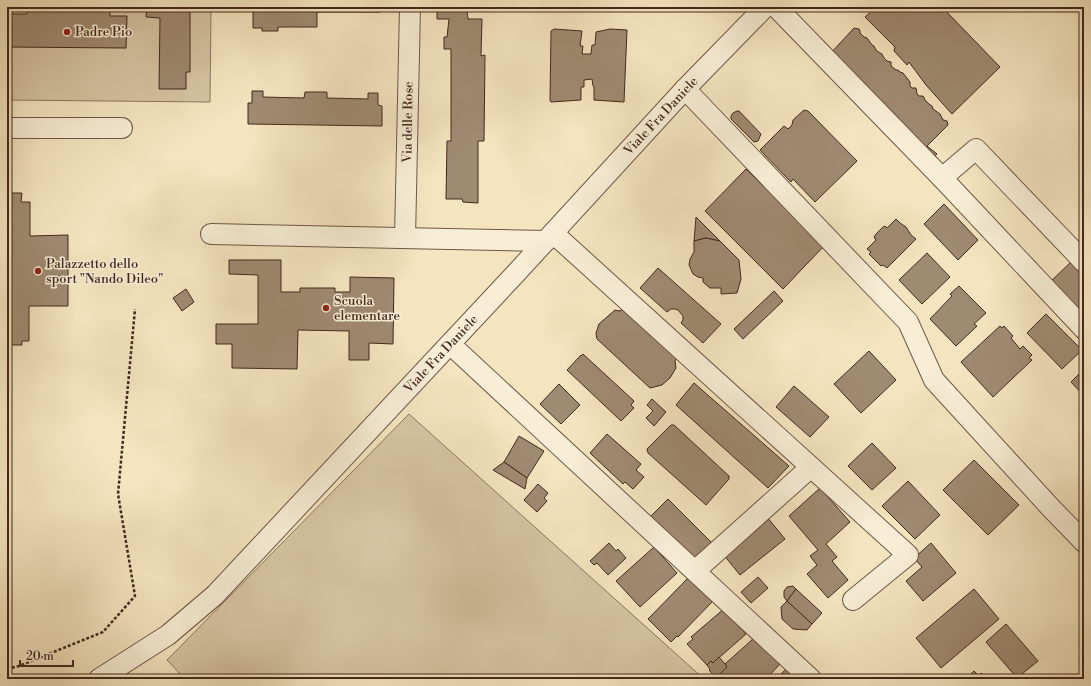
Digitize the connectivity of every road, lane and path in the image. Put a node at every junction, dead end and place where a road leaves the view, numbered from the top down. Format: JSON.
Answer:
{"nodes":[{"id":1,"x":410,"y":7,"type":"edge"},
{"id":2,"x":765,"y":7,"type":"edge"},
{"id":3,"x":776,"y":7,"type":"edge"},
{"id":4,"x":685,"y":89,"type":"junction"},
{"id":5,"x":122,"y":128,"type":"dead end"},
{"id":6,"x":18,"y":131,"type":"edge"},
{"id":7,"x":942,"y":178,"type":"junction"},
{"id":8,"x":211,"y":234,"type":"dead end"},
{"id":9,"x":405,"y":238,"type":"junction"},
{"id":10,"x":515,"y":240,"type":"junction"},
{"id":11,"x":545,"y":242,"type":"junction"},
{"id":12,"x":1084,"y":262,"type":"edge"},
{"id":13,"x":518,"y":271,"type":"junction"},
{"id":14,"x":135,"y":309,"type":"dead end"},
{"id":15,"x":1084,"y":329,"type":"edge"},
{"id":16,"x":450,"y":344,"type":"junction"},
{"id":17,"x":811,"y":467,"type":"junction"},
{"id":18,"x":1084,"y":542,"type":"edge"},
{"id":19,"x":694,"y":571,"type":"junction"},
{"id":20,"x":853,"y":600,"type":"dead end"},
{"id":21,"x":7,"y":669,"type":"edge"},
{"id":22,"x":99,"y":679,"type":"edge"},
{"id":23,"x":811,"y":679,"type":"edge"}],
"edges":[{"from":1,"to":9,"type":"street","name":"Via delle Rose"},
{"from":2,"to":4,"type":"street","name":"Viale Fra Daniele"},
{"from":3,"to":7,"type":"street"},
{"from":4,"to":11,"type":"street","name":"Viale Fra Daniele"},
{"from":4,"to":18,"type":"street"},
{"from":5,"to":6,"type":"street"},
{"from":7,"to":12,"type":"street"},
{"from":7,"to":15,"type":"street"},
{"from":8,"to":9,"type":"street"},
{"from":9,"to":10,"type":"street"},
{"from":10,"to":11,"type":"street"},
{"from":10,"to":13,"type":"street"},
{"from":11,"to":13,"type":"street","name":"Viale Fra Daniele"},
{"from":11,"to":17,"type":"street"},
{"from":13,"to":16,"type":"street","name":"Viale Fra Daniele"},
{"from":14,"to":21,"type":"path"},
{"from":16,"to":19,"type":"street"},
{"from":16,"to":22,"type":"street","name":"Viale Fra Daniele"},
{"from":17,"to":19,"type":"street"},
{"from":17,"to":20,"type":"street"},
{"from":19,"to":23,"type":"street"}]}
